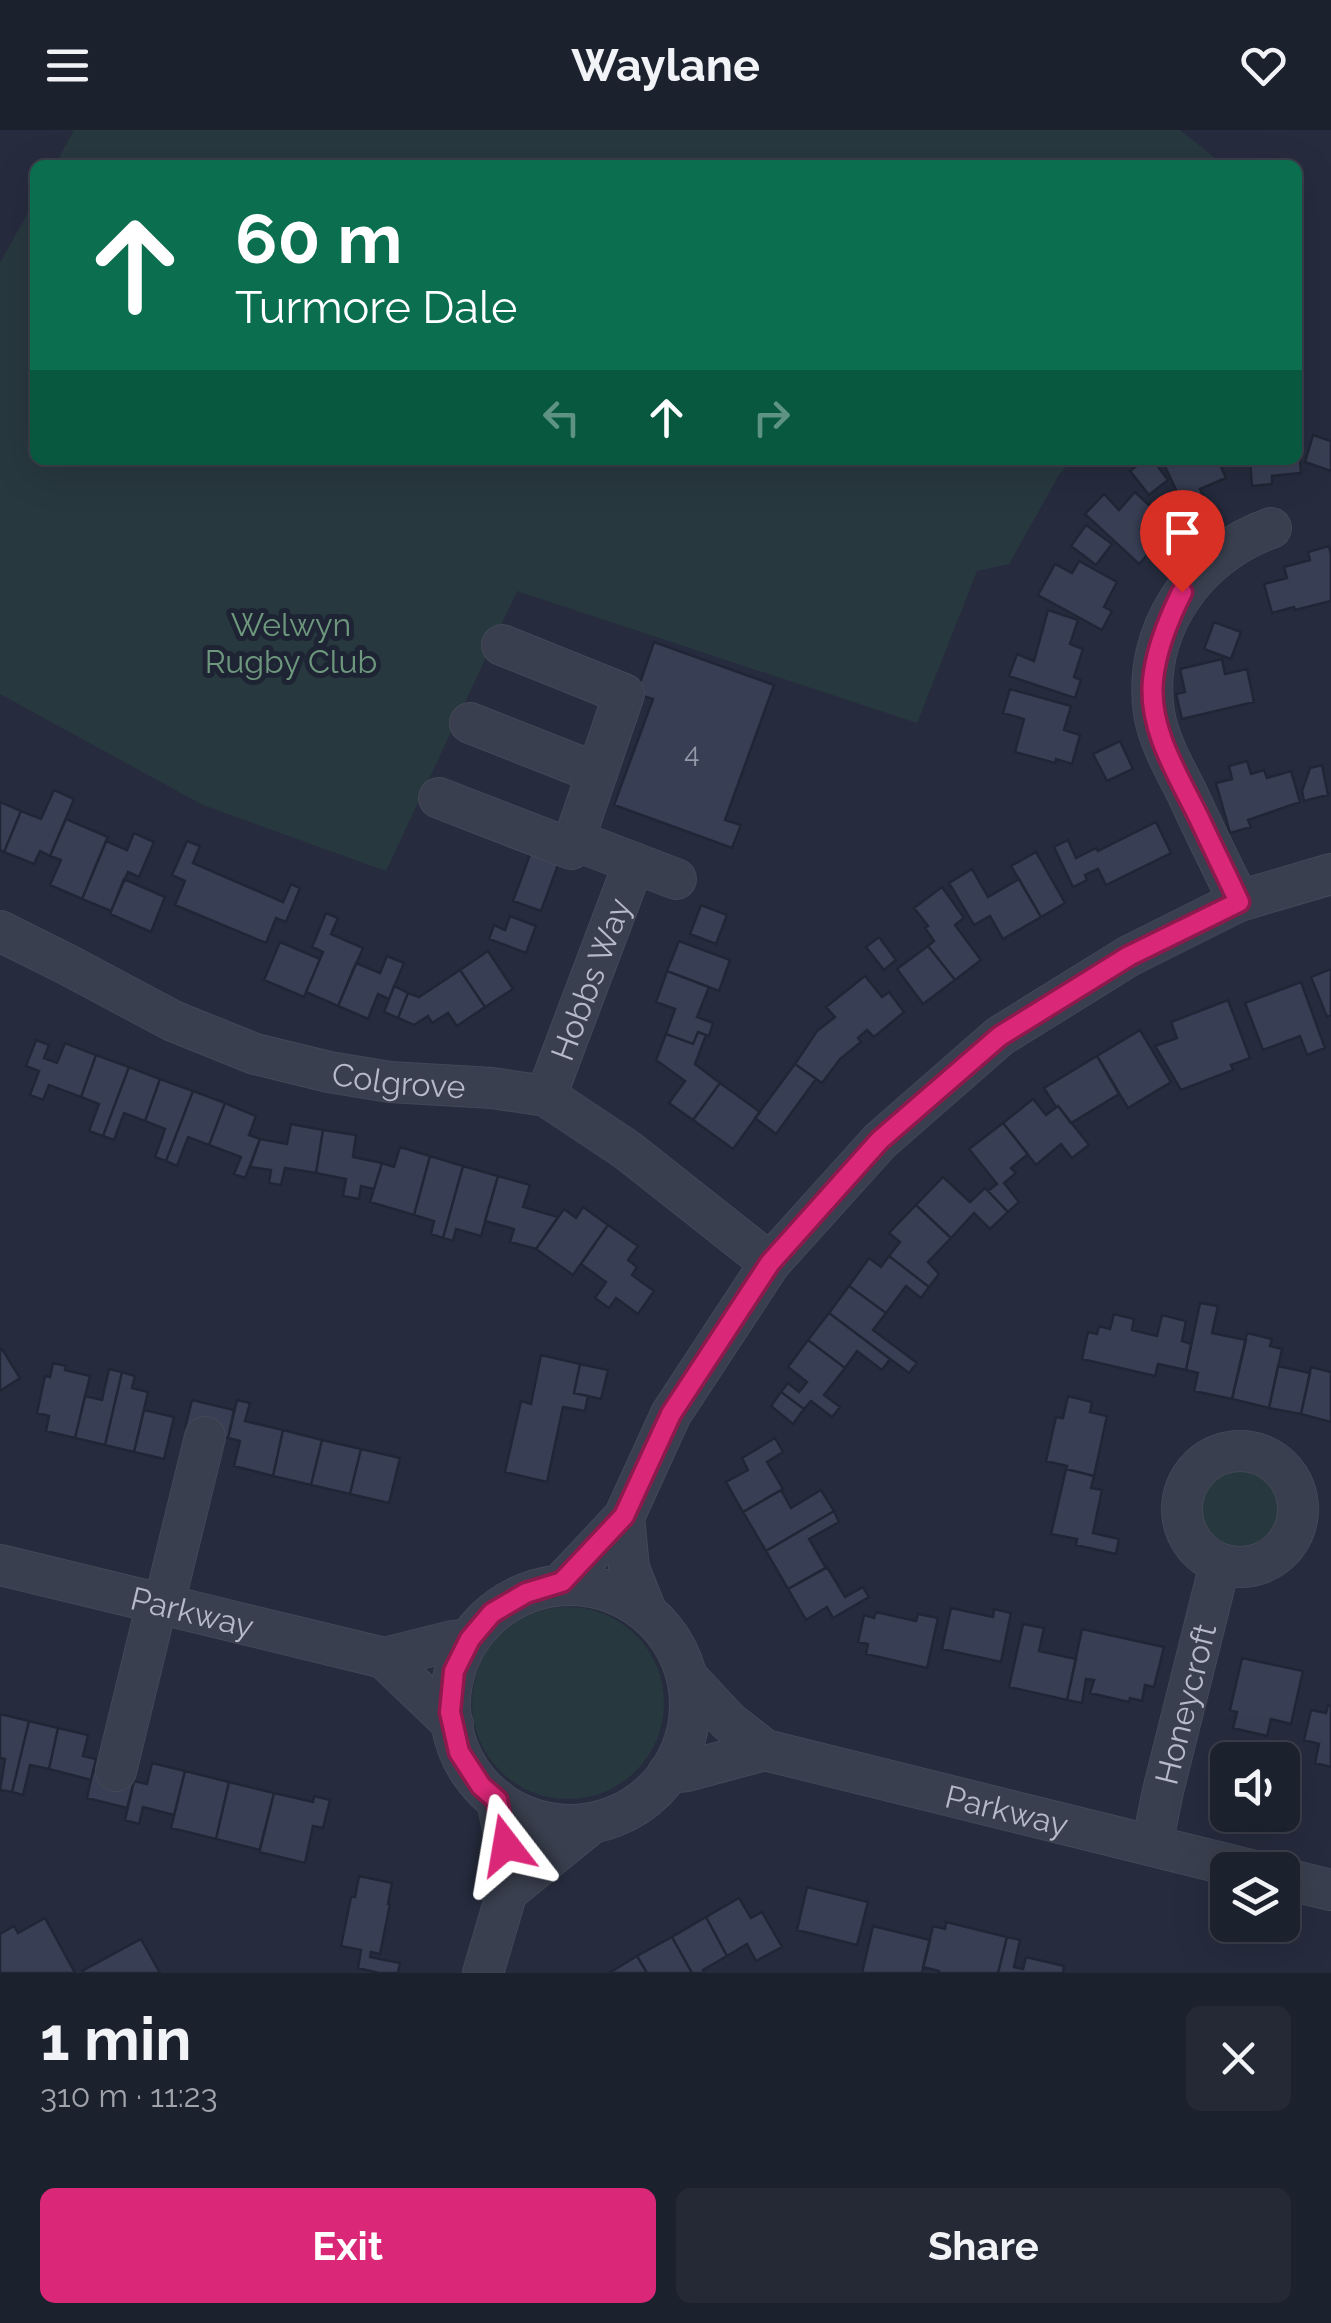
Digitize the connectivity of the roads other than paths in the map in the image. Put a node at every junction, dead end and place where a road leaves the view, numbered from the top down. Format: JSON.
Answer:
{"nodes":[{"id":1,"x":1271,"y":528,"type":"dead end"},
{"id":2,"x":502,"y":645,"type":"dead end"},
{"id":3,"x":470,"y":723,"type":"dead end"},
{"id":4,"x":597,"y":773,"type":"junction"},
{"id":5,"x":439,"y":798,"type":"dead end"},
{"id":6,"x":574,"y":840,"type":"junction"},
{"id":7,"x":634,"y":862,"type":"junction"},
{"id":8,"x":1331,"y":874,"type":"edge"},
{"id":9,"x":676,"y":879,"type":"dead end"},
{"id":10,"x":1239,"y":902,"type":"junction"},
{"id":11,"x":0,"y":932,"type":"edge"},
{"id":12,"x":546,"y":1096,"type":"junction"},
{"id":13,"x":770,"y":1263,"type":"junction"},
{"id":14,"x":205,"y":1437,"type":"dead end"},
{"id":15,"x":624,"y":1516,"type":"junction"},
{"id":16,"x":0,"y":1564,"type":"edge"},
{"id":17,"x":1220,"y":1564,"type":"dead end"},
{"id":18,"x":562,"y":1582,"type":"junction"},
{"id":19,"x":161,"y":1604,"type":"junction"},
{"id":20,"x":646,"y":1611,"type":"junction"},
{"id":21,"x":470,"y":1639,"type":"junction"},
{"id":22,"x":384,"y":1658,"type":"junction"},
{"id":23,"x":688,"y":1678,"type":"junction"},
{"id":24,"x":453,"y":1724,"type":"junction"},
{"id":25,"x":765,"y":1750,"type":"junction"},
{"id":26,"x":116,"y":1771,"type":"dead end"},
{"id":27,"x":668,"y":1773,"type":"junction"},
{"id":28,"x":497,"y":1800,"type":"junction"},
{"id":29,"x":592,"y":1824,"type":"junction"},
{"id":30,"x":1152,"y":1845,"type":"junction"},
{"id":31,"x":1210,"y":1860,"type":"edge"},
{"id":32,"x":1300,"y":1882,"type":"edge"},
{"id":33,"x":1331,"y":1890,"type":"edge"},
{"id":34,"x":507,"y":1892,"type":"junction"},
{"id":35,"x":483,"y":1973,"type":"edge"}],
"edges":[{"from":1,"to":10,"type":"street"},
{"from":2,"to":4,"type":"street"},
{"from":3,"to":4,"type":"street"},
{"from":4,"to":6,"type":"street"},
{"from":5,"to":6,"type":"street"},
{"from":6,"to":7,"type":"street"},
{"from":7,"to":9,"type":"street"},
{"from":7,"to":12,"type":"street","name":"Hobbs Way"},
{"from":8,"to":10,"type":"street"},
{"from":10,"to":13,"type":"street"},
{"from":11,"to":12,"type":"street","name":"Colgrove"},
{"from":12,"to":13,"type":"street","name":"Colgrove"},
{"from":13,"to":15,"type":"street"},
{"from":14,"to":19,"type":"street"},
{"from":15,"to":18,"type":"street"},
{"from":15,"to":20,"type":"street"},
{"from":16,"to":19,"type":"street","name":"Parkway"},
{"from":17,"to":30,"type":"street","name":"Honeycroft"},
{"from":18,"to":20,"type":"street"},
{"from":18,"to":21,"type":"street"},
{"from":19,"to":22,"type":"street","name":"Parkway"},
{"from":19,"to":26,"type":"street"},
{"from":20,"to":23,"type":"street"},
{"from":21,"to":22,"type":"street","name":"Parkway"},
{"from":21,"to":24,"type":"street"},
{"from":22,"to":24,"type":"street","name":"Parkway"},
{"from":23,"to":25,"type":"street","name":"Parkway"},
{"from":23,"to":27,"type":"street"},
{"from":24,"to":28,"type":"street"},
{"from":25,"to":27,"type":"street","name":"Parkway"},
{"from":25,"to":30,"type":"street","name":"Parkway"},
{"from":27,"to":29,"type":"street"},
{"from":28,"to":29,"type":"street"},
{"from":28,"to":34,"type":"street"},
{"from":29,"to":34,"type":"street"},
{"from":30,"to":31,"type":"street","name":"Parkway"},
{"from":32,"to":33,"type":"street"},
{"from":34,"to":35,"type":"street"}]}
